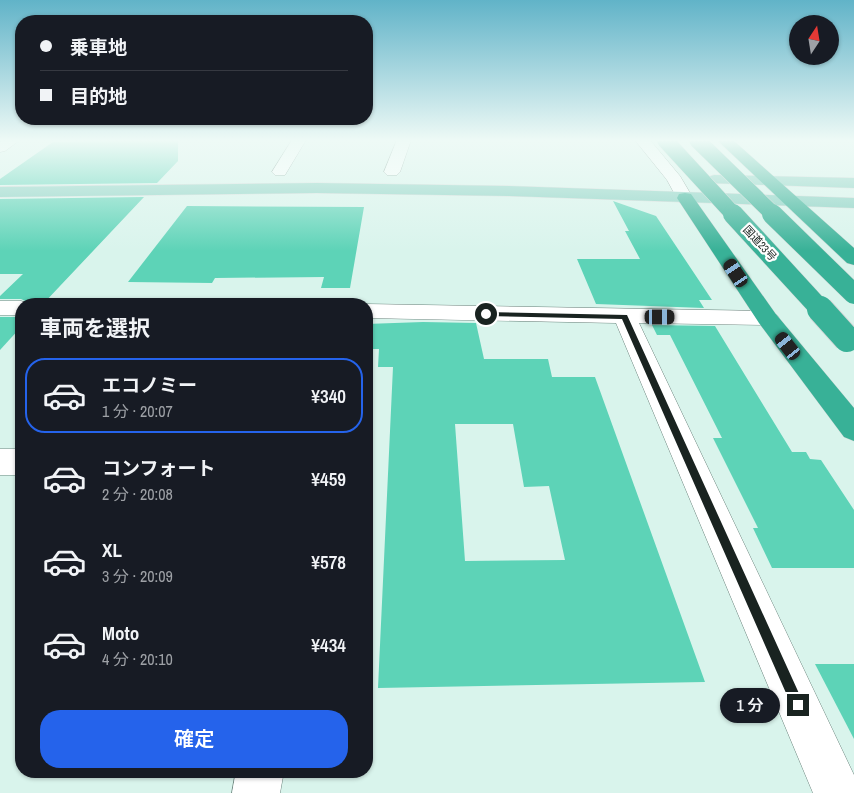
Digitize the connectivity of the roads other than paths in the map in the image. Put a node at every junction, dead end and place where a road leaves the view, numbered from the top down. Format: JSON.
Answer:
{"nodes":[{"id":1,"x":671,"y":177,"type":"edge"},
{"id":2,"x":699,"y":177,"type":"edge"},
{"id":3,"x":734,"y":177,"type":"edge"},
{"id":4,"x":766,"y":177,"type":"edge"},
{"id":5,"x":654,"y":179,"type":"dead end"},
{"id":6,"x":770,"y":181,"type":"junction"},
{"id":7,"x":854,"y":183,"type":"edge"},
{"id":8,"x":679,"y":188,"type":"junction"},
{"id":9,"x":0,"y":192,"type":"edge"},
{"id":10,"x":791,"y":202,"type":"junction"},
{"id":11,"x":854,"y":203,"type":"edge"},
{"id":12,"x":854,"y":259,"type":"edge"},
{"id":13,"x":854,"y":294,"type":"edge"},
{"id":14,"x":0,"y":308,"type":"edge"},
{"id":15,"x":15,"y":308,"type":"edge"},
{"id":16,"x":373,"y":311,"type":"edge"},
{"id":17,"x":625,"y":317,"type":"junction"},
{"id":18,"x":767,"y":318,"type":"junction"},
{"id":19,"x":854,"y":346,"type":"edge"},
{"id":20,"x":854,"y":429,"type":"edge"},
{"id":21,"x":0,"y":462,"type":"edge"},
{"id":22,"x":15,"y":462,"type":"edge"},
{"id":23,"x":259,"y":778,"type":"edge"},
{"id":24,"x":256,"y":793,"type":"edge"},
{"id":25,"x":837,"y":793,"type":"edge"}],
"edges":[{"from":1,"to":8,"type":"street"},
{"from":2,"to":19,"type":"highway","name":"国道23号","bridge":true},
{"from":3,"to":13,"type":"highway","bridge":true},
{"from":4,"to":6,"type":"highway"},
{"from":5,"to":8,"type":"main road"},
{"from":6,"to":7,"type":"main road"},
{"from":6,"to":8,"type":"main road"},
{"from":6,"to":10,"type":"highway"},
{"from":8,"to":9,"type":"main road"},
{"from":8,"to":10,"type":"main road"},
{"from":8,"to":18,"type":"highway"},
{"from":10,"to":11,"type":"main road"},
{"from":10,"to":12,"type":"highway"},
{"from":14,"to":15,"type":"street"},
{"from":16,"to":17,"type":"street"},
{"from":17,"to":18,"type":"street"},
{"from":17,"to":25,"type":"street"},
{"from":18,"to":20,"type":"highway"},
{"from":21,"to":22,"type":"street"},
{"from":23,"to":24,"type":"street"}]}
